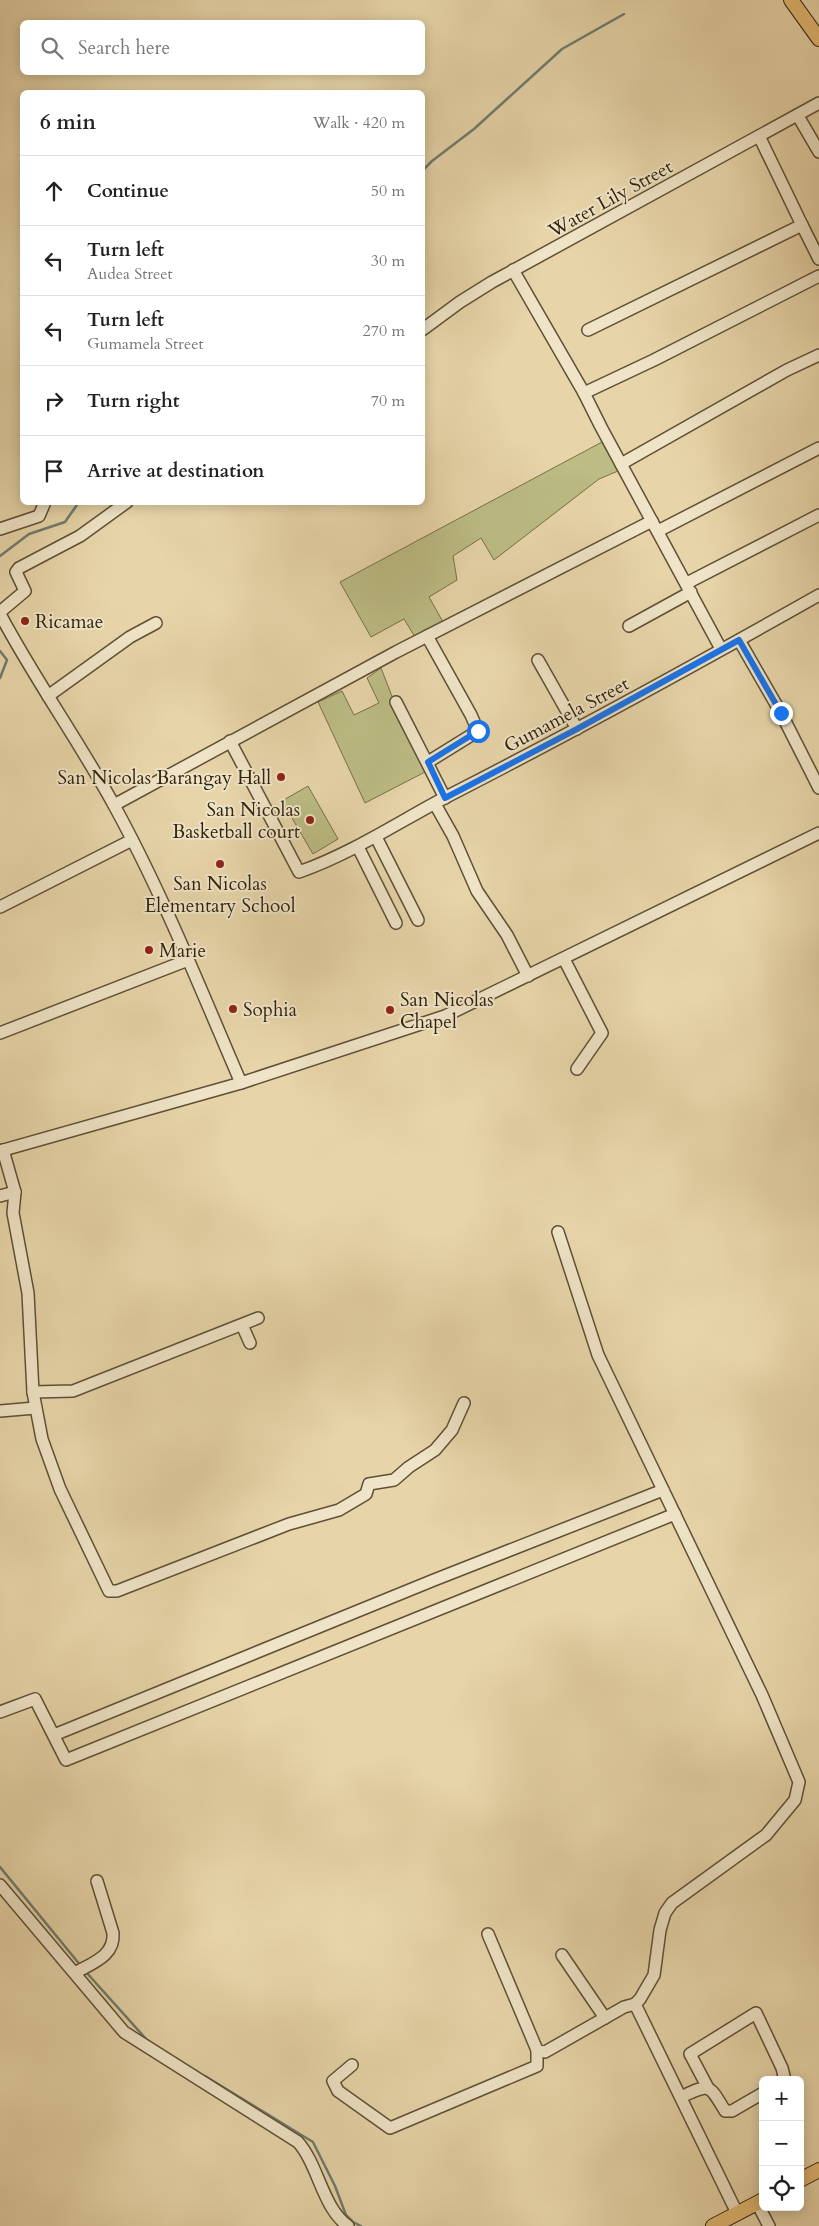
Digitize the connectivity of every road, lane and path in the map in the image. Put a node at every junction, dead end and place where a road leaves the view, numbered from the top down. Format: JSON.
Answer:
{"nodes":[{"id":1,"x":791,"y":0,"type":"edge"},
{"id":2,"x":819,"y":39,"type":"edge"},
{"id":3,"x":819,"y":103,"type":"edge"},
{"id":4,"x":798,"y":116,"type":"junction"},
{"id":5,"x":759,"y":136,"type":"junction"},
{"id":6,"x":819,"y":152,"type":"edge"},
{"id":7,"x":802,"y":225,"type":"junction"},
{"id":8,"x":819,"y":259,"type":"edge"},
{"id":9,"x":513,"y":270,"type":"junction"},
{"id":10,"x":819,"y":276,"type":"edge"},
{"id":11,"x":425,"y":328,"type":"edge"},
{"id":12,"x":588,"y":330,"type":"dead end"},
{"id":13,"x":819,"y":355,"type":"edge"},
{"id":14,"x":584,"y":392,"type":"junction"},
{"id":15,"x":819,"y":448,"type":"edge"},
{"id":16,"x":621,"y":464,"type":"junction"},
{"id":17,"x":44,"y":505,"type":"edge"},
{"id":18,"x":123,"y":505,"type":"edge"},
{"id":19,"x":819,"y":515,"type":"edge"},
{"id":20,"x":655,"y":526,"type":"junction"},
{"id":21,"x":0,"y":529,"type":"edge"},
{"id":22,"x":689,"y":588,"type":"junction"},
{"id":23,"x":819,"y":595,"type":"edge"},
{"id":24,"x":0,"y":613,"type":"edge"},
{"id":25,"x":156,"y":623,"type":"dead end"},
{"id":26,"x":629,"y":626,"type":"dead end"},
{"id":27,"x":427,"y":636,"type":"junction"},
{"id":28,"x":739,"y":640,"type":"junction"},
{"id":29,"x":721,"y":649,"type":"junction"},
{"id":30,"x":538,"y":660,"type":"dead end"},
{"id":31,"x":48,"y":696,"type":"junction"},
{"id":32,"x":396,"y":702,"type":"dead end"},
{"id":33,"x":577,"y":729,"type":"junction"},
{"id":34,"x":230,"y":741,"type":"junction"},
{"id":35,"x":428,"y":762,"type":"junction"},
{"id":36,"x":819,"y":788,"type":"edge"},
{"id":37,"x":440,"y":800,"type":"junction"},
{"id":38,"x":114,"y":805,"type":"junction"},
{"id":39,"x":819,"y":833,"type":"edge"},
{"id":40,"x":376,"y":837,"type":"junction"},
{"id":41,"x":132,"y":840,"type":"junction"},
{"id":42,"x":358,"y":847,"type":"junction"},
{"id":43,"x":0,"y":907,"type":"edge"},
{"id":44,"x":418,"y":920,"type":"dead end"},
{"id":45,"x":396,"y":922,"type":"dead end"},
{"id":46,"x":564,"y":958,"type":"junction"},
{"id":47,"x":188,"y":960,"type":"junction"},
{"id":48,"x":528,"y":976,"type":"junction"},
{"id":49,"x":0,"y":1033,"type":"edge"},
{"id":50,"x":577,"y":1069,"type":"dead end"},
{"id":51,"x":241,"y":1083,"type":"junction"},
{"id":52,"x":2,"y":1151,"type":"edge"},
{"id":53,"x":15,"y":1192,"type":"junction"},
{"id":54,"x":0,"y":1196,"type":"edge"},
{"id":55,"x":558,"y":1232,"type":"dead end"},
{"id":56,"x":258,"y":1318,"type":"dead end"},
{"id":57,"x":242,"y":1325,"type":"junction"},
{"id":58,"x":250,"y":1343,"type":"dead end"},
{"id":59,"x":33,"y":1392,"type":"junction"},
{"id":60,"x":464,"y":1403,"type":"dead end"},
{"id":61,"x":35,"y":1408,"type":"junction"},
{"id":62,"x":0,"y":1411,"type":"edge"},
{"id":63,"x":663,"y":1490,"type":"junction"},
{"id":64,"x":675,"y":1514,"type":"junction"},
{"id":65,"x":0,"y":1712,"type":"edge"},
{"id":66,"x":54,"y":1735,"type":"junction"},
{"id":67,"x":97,"y":1881,"type":"dead end"},
{"id":68,"x":0,"y":1885,"type":"edge"},
{"id":69,"x":488,"y":1934,"type":"dead end"},
{"id":70,"x":562,"y":1955,"type":"dead end"},
{"id":71,"x":75,"y":1973,"type":"junction"},
{"id":72,"x":635,"y":2004,"type":"junction"},
{"id":73,"x":605,"y":2018,"type":"junction"},
{"id":74,"x":537,"y":2050,"type":"junction"},
{"id":75,"x":352,"y":2065,"type":"dead end"},
{"id":76,"x":784,"y":2076,"type":"edge"},
{"id":77,"x":708,"y":2088,"type":"junction"},
{"id":78,"x":759,"y":2095,"type":"edge"},
{"id":79,"x":681,"y":2097,"type":"junction"},
{"id":80,"x":819,"y":2170,"type":"edge"},
{"id":81,"x":804,"y":2178,"type":"edge"},
{"id":82,"x":759,"y":2202,"type":"edge"},
{"id":83,"x":764,"y":2211,"type":"edge"},
{"id":84,"x":737,"y":2213,"type":"junction"},
{"id":85,"x":348,"y":2226,"type":"edge"},
{"id":86,"x":713,"y":2226,"type":"edge"},
{"id":87,"x":769,"y":2226,"type":"edge"}],
"edges":[{"from":1,"to":2,"type":"main road"},
{"from":3,"to":4,"type":"street","name":"Water Lily Street"},
{"from":4,"to":5,"type":"street","name":"Water Lily Street"},
{"from":4,"to":6,"type":"street"},
{"from":5,"to":7,"type":"street"},
{"from":5,"to":9,"type":"street","name":"Water Lily Street"},
{"from":7,"to":8,"type":"street"},
{"from":7,"to":12,"type":"street"},
{"from":9,"to":11,"type":"street","name":"Water Lily Street"},
{"from":9,"to":14,"type":"street"},
{"from":10,"to":14,"type":"street"},
{"from":13,"to":16,"type":"street"},
{"from":14,"to":16,"type":"street"},
{"from":15,"to":20,"type":"street"},
{"from":16,"to":20,"type":"street"},
{"from":17,"to":21,"type":"street"},
{"from":18,"to":24,"type":"street"},
{"from":19,"to":22,"type":"street"},
{"from":20,"to":22,"type":"street"},
{"from":20,"to":27,"type":"street"},
{"from":22,"to":26,"type":"street"},
{"from":22,"to":29,"type":"street"},
{"from":23,"to":28,"type":"street","name":"Gumamela Street"},
{"from":24,"to":31,"type":"street"},
{"from":25,"to":31,"type":"street"},
{"from":27,"to":34,"type":"street"},
{"from":27,"to":35,"type":"street"},
{"from":28,"to":29,"type":"street","name":"Gumamela Street"},
{"from":28,"to":36,"type":"street"},
{"from":29,"to":33,"type":"street","name":"Gumamela Street"},
{"from":30,"to":33,"type":"street"},
{"from":31,"to":38,"type":"street"},
{"from":32,"to":35,"type":"street"},
{"from":33,"to":37,"type":"street","name":"Gumamela Street"},
{"from":34,"to":38,"type":"street"},
{"from":34,"to":42,"type":"street","name":"Gumamela Street"},
{"from":35,"to":37,"type":"street"},
{"from":37,"to":40,"type":"street","name":"Gumamela Street"},
{"from":37,"to":48,"type":"street"},
{"from":38,"to":41,"type":"street"},
{"from":39,"to":46,"type":"street"},
{"from":40,"to":42,"type":"street","name":"Gumamela Street"},
{"from":40,"to":44,"type":"street"},
{"from":41,"to":43,"type":"street"},
{"from":41,"to":47,"type":"street"},
{"from":42,"to":45,"type":"street"},
{"from":46,"to":48,"type":"street"},
{"from":46,"to":50,"type":"street"},
{"from":47,"to":49,"type":"street"},
{"from":47,"to":51,"type":"street"},
{"from":48,"to":51,"type":"street"},
{"from":51,"to":52,"type":"street"},
{"from":52,"to":53,"type":"street"},
{"from":53,"to":54,"type":"street"},
{"from":53,"to":59,"type":"street"},
{"from":55,"to":63,"type":"street"},
{"from":56,"to":57,"type":"street"},
{"from":57,"to":58,"type":"street"},
{"from":57,"to":59,"type":"street"},
{"from":59,"to":61,"type":"street"},
{"from":60,"to":61,"type":"street"},
{"from":61,"to":62,"type":"street"},
{"from":63,"to":64,"type":"street"},
{"from":63,"to":66,"type":"street"},
{"from":64,"to":66,"type":"street"},
{"from":64,"to":72,"type":"street"},
{"from":65,"to":66,"type":"street"},
{"from":67,"to":71,"type":"street"},
{"from":68,"to":71,"type":"street"},
{"from":69,"to":74,"type":"street"},
{"from":70,"to":73,"type":"street"},
{"from":71,"to":85,"type":"street"},
{"from":72,"to":73,"type":"street"},
{"from":72,"to":79,"type":"street"},
{"from":73,"to":74,"type":"street"},
{"from":74,"to":75,"type":"street"},
{"from":76,"to":77,"type":"street"},
{"from":77,"to":78,"type":"street"},
{"from":77,"to":79,"type":"street"},
{"from":79,"to":84,"type":"street"},
{"from":80,"to":81,"type":"main road"},
{"from":82,"to":84,"type":"main road"},
{"from":83,"to":87,"type":"street"},
{"from":84,"to":86,"type":"main road"}]}
